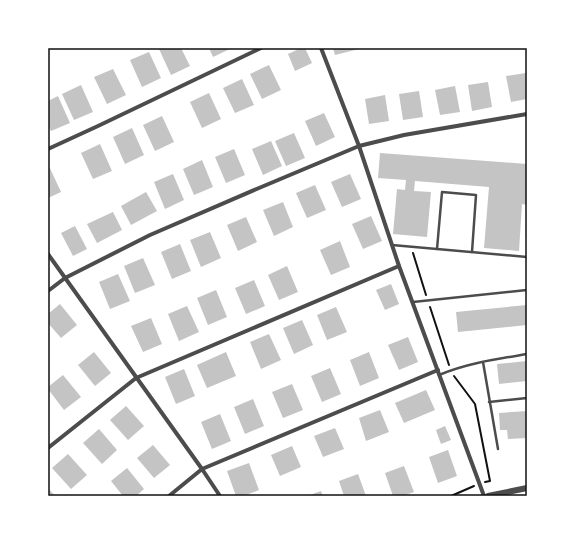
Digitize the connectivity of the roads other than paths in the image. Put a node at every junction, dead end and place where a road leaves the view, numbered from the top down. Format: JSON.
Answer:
{"nodes":[{"id":1,"x":261,"y":48,"type":"edge"},
{"id":2,"x":321,"y":48,"type":"edge"},
{"id":3,"x":527,"y":114,"type":"edge"},
{"id":4,"x":359,"y":146,"type":"junction"},
{"id":5,"x":48,"y":149,"type":"edge"},
{"id":6,"x":392,"y":245,"type":"junction"},
{"id":7,"x":437,"y":248,"type":"junction"},
{"id":8,"x":472,"y":252,"type":"junction"},
{"id":9,"x":48,"y":254,"type":"edge"},
{"id":10,"x":527,"y":257,"type":"edge"},
{"id":11,"x":399,"y":266,"type":"junction"},
{"id":12,"x":65,"y":278,"type":"junction"},
{"id":13,"x":527,"y":290,"type":"edge"},
{"id":14,"x":48,"y":291,"type":"edge"},
{"id":15,"x":412,"y":302,"type":"junction"},
{"id":16,"x":527,"y":354,"type":"edge"},
{"id":17,"x":483,"y":362,"type":"junction"},
{"id":18,"x":438,"y":370,"type":"junction"},
{"id":19,"x":439,"y":375,"type":"junction"},
{"id":20,"x":136,"y":378,"type":"junction"},
{"id":21,"x":527,"y":398,"type":"edge"},
{"id":22,"x":490,"y":402,"type":"junction"},
{"id":23,"x":48,"y":448,"type":"edge"},
{"id":24,"x":498,"y":449,"type":"dead end"},
{"id":25,"x":202,"y":469,"type":"junction"},
{"id":26,"x":527,"y":488,"type":"edge"},
{"id":27,"x":508,"y":494,"type":"edge"},
{"id":28,"x":169,"y":496,"type":"edge"},
{"id":29,"x":220,"y":496,"type":"edge"},
{"id":30,"x":484,"y":496,"type":"edge"},
{"id":31,"x":488,"y":496,"type":"edge"}],
"edges":[{"from":1,"to":5,"type":"street"},
{"from":2,"to":4,"type":"street"},
{"from":3,"to":4,"type":"street"},
{"from":4,"to":6,"type":"street"},
{"from":4,"to":12,"type":"street"},
{"from":6,"to":7,"type":"lane"},
{"from":6,"to":11,"type":"street"},
{"from":7,"to":8,"type":"lane"},
{"from":7,"to":8,"type":"lane"},
{"from":8,"to":10,"type":"lane"},
{"from":9,"to":12,"type":"street"},
{"from":11,"to":15,"type":"street"},
{"from":11,"to":20,"type":"street"},
{"from":12,"to":14,"type":"street"},
{"from":12,"to":20,"type":"street"},
{"from":13,"to":15,"type":"lane"},
{"from":15,"to":18,"type":"street"},
{"from":16,"to":17,"type":"lane"},
{"from":17,"to":19,"type":"lane"},
{"from":17,"to":22,"type":"lane"},
{"from":18,"to":19,"type":"street"},
{"from":18,"to":25,"type":"street"},
{"from":19,"to":30,"type":"street"},
{"from":20,"to":23,"type":"street"},
{"from":20,"to":25,"type":"street"},
{"from":21,"to":22,"type":"lane"},
{"from":22,"to":24,"type":"lane"},
{"from":25,"to":28,"type":"street"},
{"from":25,"to":29,"type":"street"},
{"from":26,"to":27,"type":"street"},
{"from":27,"to":31,"type":"street"}]}
